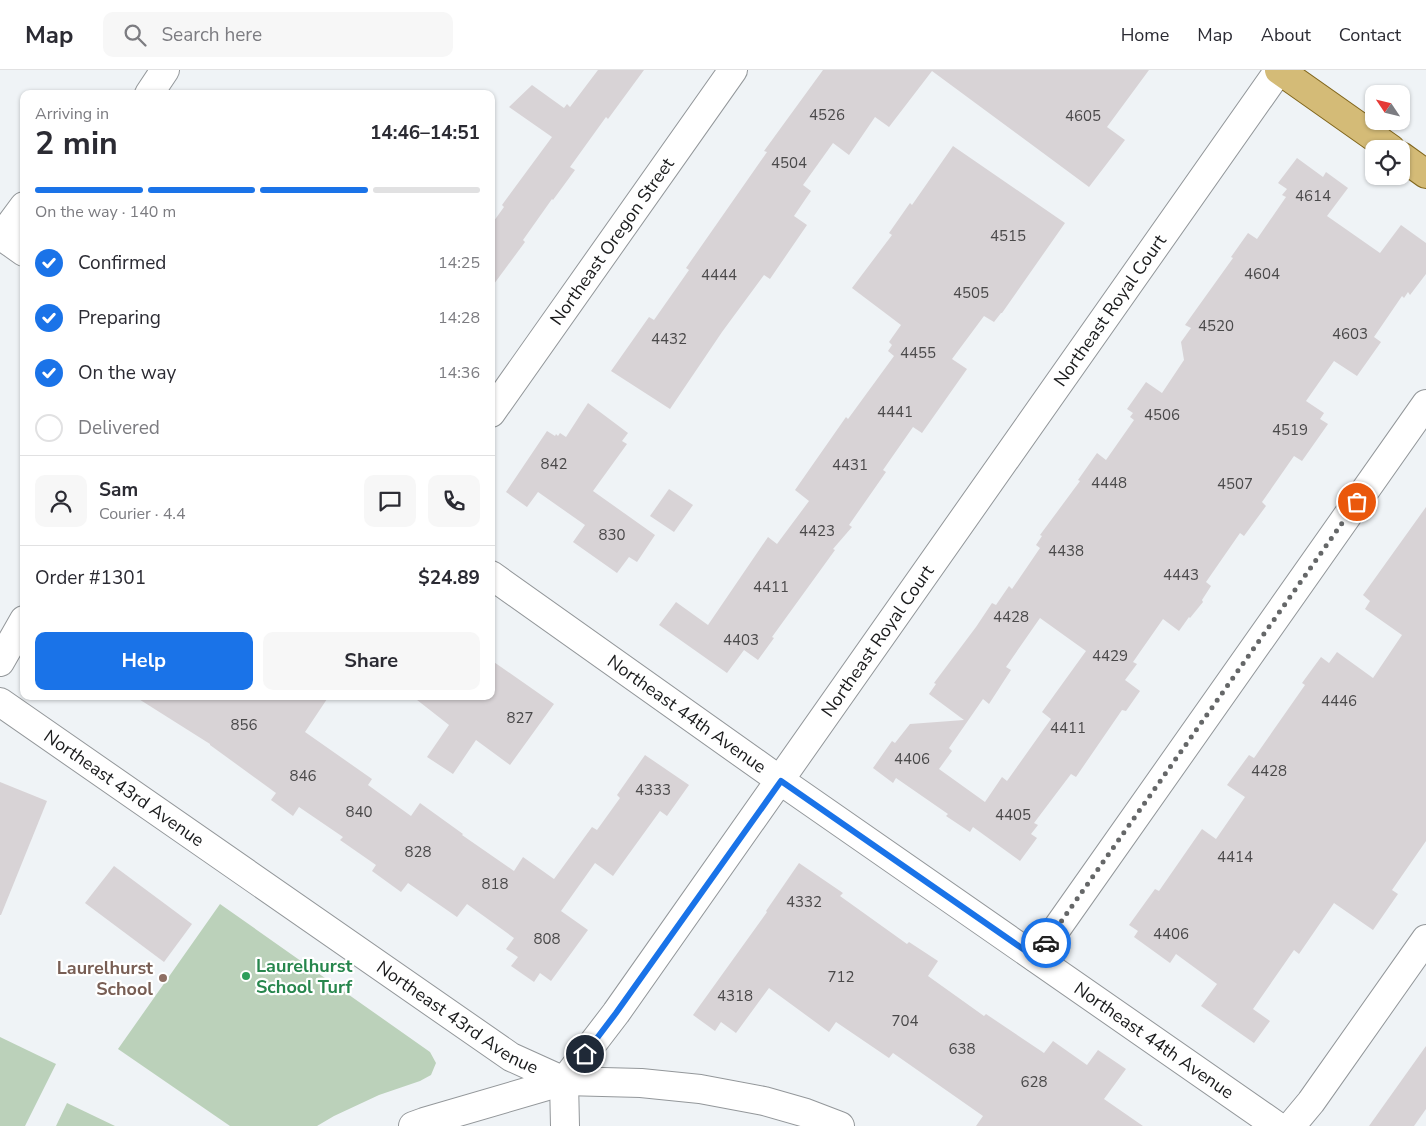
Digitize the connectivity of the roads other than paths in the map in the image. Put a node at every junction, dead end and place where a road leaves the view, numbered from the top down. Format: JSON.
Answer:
{"nodes":[{"id":1,"x":165,"y":70,"type":"edge"},
{"id":2,"x":733,"y":70,"type":"edge"},
{"id":3,"x":1279,"y":70,"type":"edge"},
{"id":4,"x":152,"y":90,"type":"edge"},
{"id":5,"x":1378,"y":140,"type":"edge"},
{"id":6,"x":1410,"y":162,"type":"edge"},
{"id":7,"x":1426,"y":174,"type":"edge"},
{"id":8,"x":20,"y":211,"type":"edge"},
{"id":9,"x":1,"y":236,"type":"edge"},
{"id":10,"x":20,"y":249,"type":"edge"},
{"id":11,"x":1426,"y":404,"type":"edge"},
{"id":12,"x":495,"y":407,"type":"edge"},
{"id":13,"x":495,"y":578,"type":"edge"},
{"id":14,"x":20,"y":627,"type":"edge"},
{"id":15,"x":0,"y":662,"type":"edge"},
{"id":16,"x":0,"y":702,"type":"edge"},
{"id":17,"x":781,"y":781,"type":"junction"},
{"id":18,"x":1426,"y":939,"type":"edge"},
{"id":19,"x":1036,"y":958,"type":"junction"},
{"id":20,"x":564,"y":1081,"type":"junction"},
{"id":21,"x":413,"y":1126,"type":"edge"},
{"id":22,"x":565,"y":1126,"type":"edge"},
{"id":23,"x":840,"y":1126,"type":"edge"},
{"id":24,"x":1277,"y":1126,"type":"edge"},
{"id":25,"x":1292,"y":1126,"type":"edge"}],
"edges":[{"from":1,"to":4,"type":"street"},
{"from":2,"to":12,"type":"street","name":"Northeast Oregon Street"},
{"from":3,"to":5,"type":"main road"},
{"from":3,"to":17,"type":"street","name":"Northeast Royal Court"},
{"from":6,"to":7,"type":"main road"},
{"from":8,"to":9,"type":"street"},
{"from":9,"to":10,"type":"street"},
{"from":11,"to":19,"type":"street"},
{"from":13,"to":17,"type":"street","name":"Northeast 44th Avenue"},
{"from":14,"to":15,"type":"street"},
{"from":16,"to":20,"type":"street","name":"Northeast 43rd Avenue"},
{"from":17,"to":19,"type":"street","name":"Northeast 44th Avenue"},
{"from":17,"to":20,"type":"street","name":"Northeast Royal Court"},
{"from":18,"to":25,"type":"street"},
{"from":19,"to":24,"type":"street","name":"Northeast 44th Avenue"},
{"from":20,"to":21,"type":"street"},
{"from":20,"to":22,"type":"street"},
{"from":20,"to":23,"type":"street","name":"Northeast 43rd Avenue"}]}
